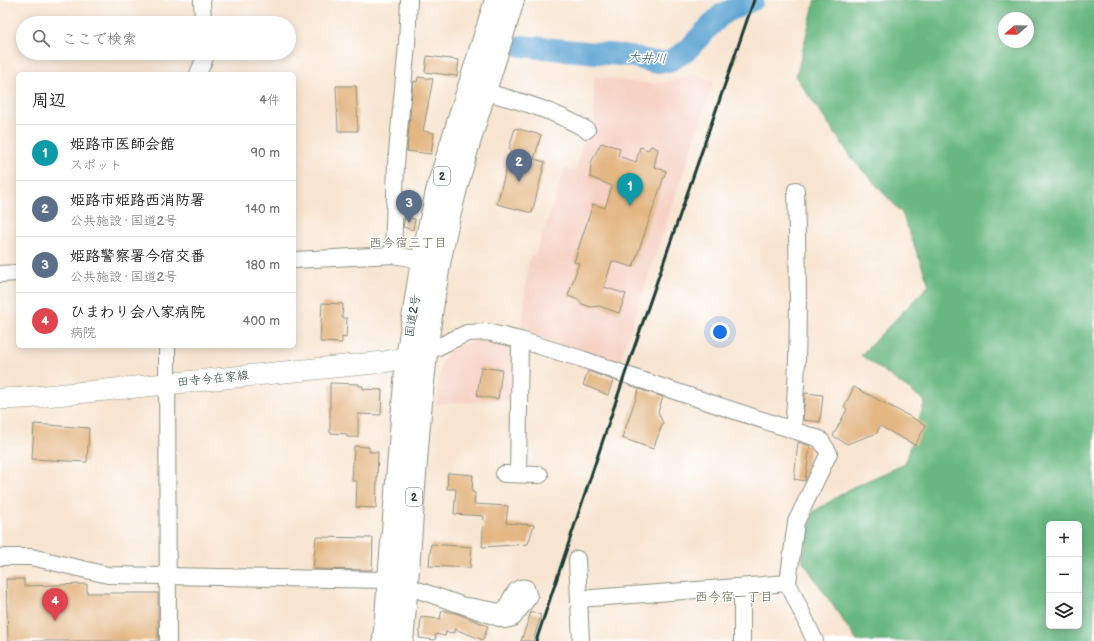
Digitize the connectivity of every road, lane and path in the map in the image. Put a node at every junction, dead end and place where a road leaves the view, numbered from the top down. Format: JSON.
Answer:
{"nodes":[{"id":1,"x":202,"y":0,"type":"edge"},
{"id":2,"x":409,"y":0,"type":"edge"},
{"id":3,"x":496,"y":0,"type":"edge"},
{"id":4,"x":513,"y":0,"type":"edge"},
{"id":5,"x":203,"y":16,"type":"edge"},
{"id":6,"x":204,"y":60,"type":"edge"},
{"id":7,"x":199,"y":72,"type":"edge"},
{"id":8,"x":485,"y":92,"type":"junction"},
{"id":9,"x":587,"y":130,"type":"dead end"},
{"id":10,"x":796,"y":190,"type":"dead end"},
{"id":11,"x":392,"y":255,"type":"junction"},
{"id":12,"x":296,"y":260,"type":"edge"},
{"id":13,"x":422,"y":260,"type":"junction"},
{"id":14,"x":16,"y":273,"type":"edge"},
{"id":15,"x":0,"y":274,"type":"edge"},
{"id":16,"x":520,"y":340,"type":"junction"},
{"id":17,"x":167,"y":348,"type":"edge"},
{"id":18,"x":416,"y":355,"type":"junction"},
{"id":19,"x":167,"y":384,"type":"junction"},
{"id":20,"x":0,"y":399,"type":"edge"},
{"id":21,"x":793,"y":430,"type":"junction"},
{"id":22,"x":540,"y":474,"type":"dead end"},
{"id":23,"x":0,"y":557,"type":"edge"},
{"id":24,"x":577,"y":559,"type":"dead end"},
{"id":25,"x":168,"y":576,"type":"junction"},
{"id":26,"x":398,"y":582,"type":"junction"},
{"id":27,"x":788,"y":583,"type":"junction"},
{"id":28,"x":742,"y":587,"type":"junction"},
{"id":29,"x":579,"y":599,"type":"junction"},
{"id":30,"x":468,"y":606,"type":"dead end"},
{"id":31,"x":168,"y":641,"type":"edge"},
{"id":32,"x":384,"y":641,"type":"edge"},
{"id":33,"x":402,"y":641,"type":"edge"},
{"id":34,"x":581,"y":641,"type":"edge"},
{"id":35,"x":742,"y":641,"type":"edge"},
{"id":36,"x":815,"y":641,"type":"edge"}],
"edges":[{"from":1,"to":5,"type":"street"},
{"from":2,"to":11,"type":"street"},
{"from":3,"to":13,"type":"highway","name":"国道2号","number":"2"},
{"from":4,"to":8,"type":"highway","name":"国道2号","number":"2"},
{"from":6,"to":7,"type":"street"},
{"from":8,"to":9,"type":"street"},
{"from":8,"to":18,"type":"highway","name":"国道2号","number":"2"},
{"from":10,"to":21,"type":"street"},
{"from":11,"to":12,"type":"street"},
{"from":11,"to":13,"type":"street"},
{"from":13,"to":18,"type":"highway","name":"国道2号","number":"2"},
{"from":14,"to":15,"type":"street"},
{"from":16,"to":18,"type":"street"},
{"from":16,"to":21,"type":"street"},
{"from":16,"to":22,"type":"street"},
{"from":17,"to":19,"type":"street"},
{"from":18,"to":19,"type":"main road","name":"田寺今在家線"},
{"from":18,"to":26,"type":"highway","name":"国道2号","number":"2"},
{"from":19,"to":20,"type":"main road","name":"田寺今在家線"},
{"from":19,"to":25,"type":"street"},
{"from":21,"to":27,"type":"street"},
{"from":23,"to":25,"type":"street"},
{"from":24,"to":29,"type":"street"},
{"from":25,"to":26,"type":"street"},
{"from":25,"to":31,"type":"street"},
{"from":26,"to":30,"type":"street"},
{"from":26,"to":32,"type":"highway","name":"国道2号","number":"2"},
{"from":26,"to":33,"type":"highway","name":"国道2号","number":"2"},
{"from":27,"to":28,"type":"street"},
{"from":27,"to":36,"type":"street"},
{"from":28,"to":29,"type":"street"},
{"from":28,"to":35,"type":"street"},
{"from":29,"to":34,"type":"street"}]}
